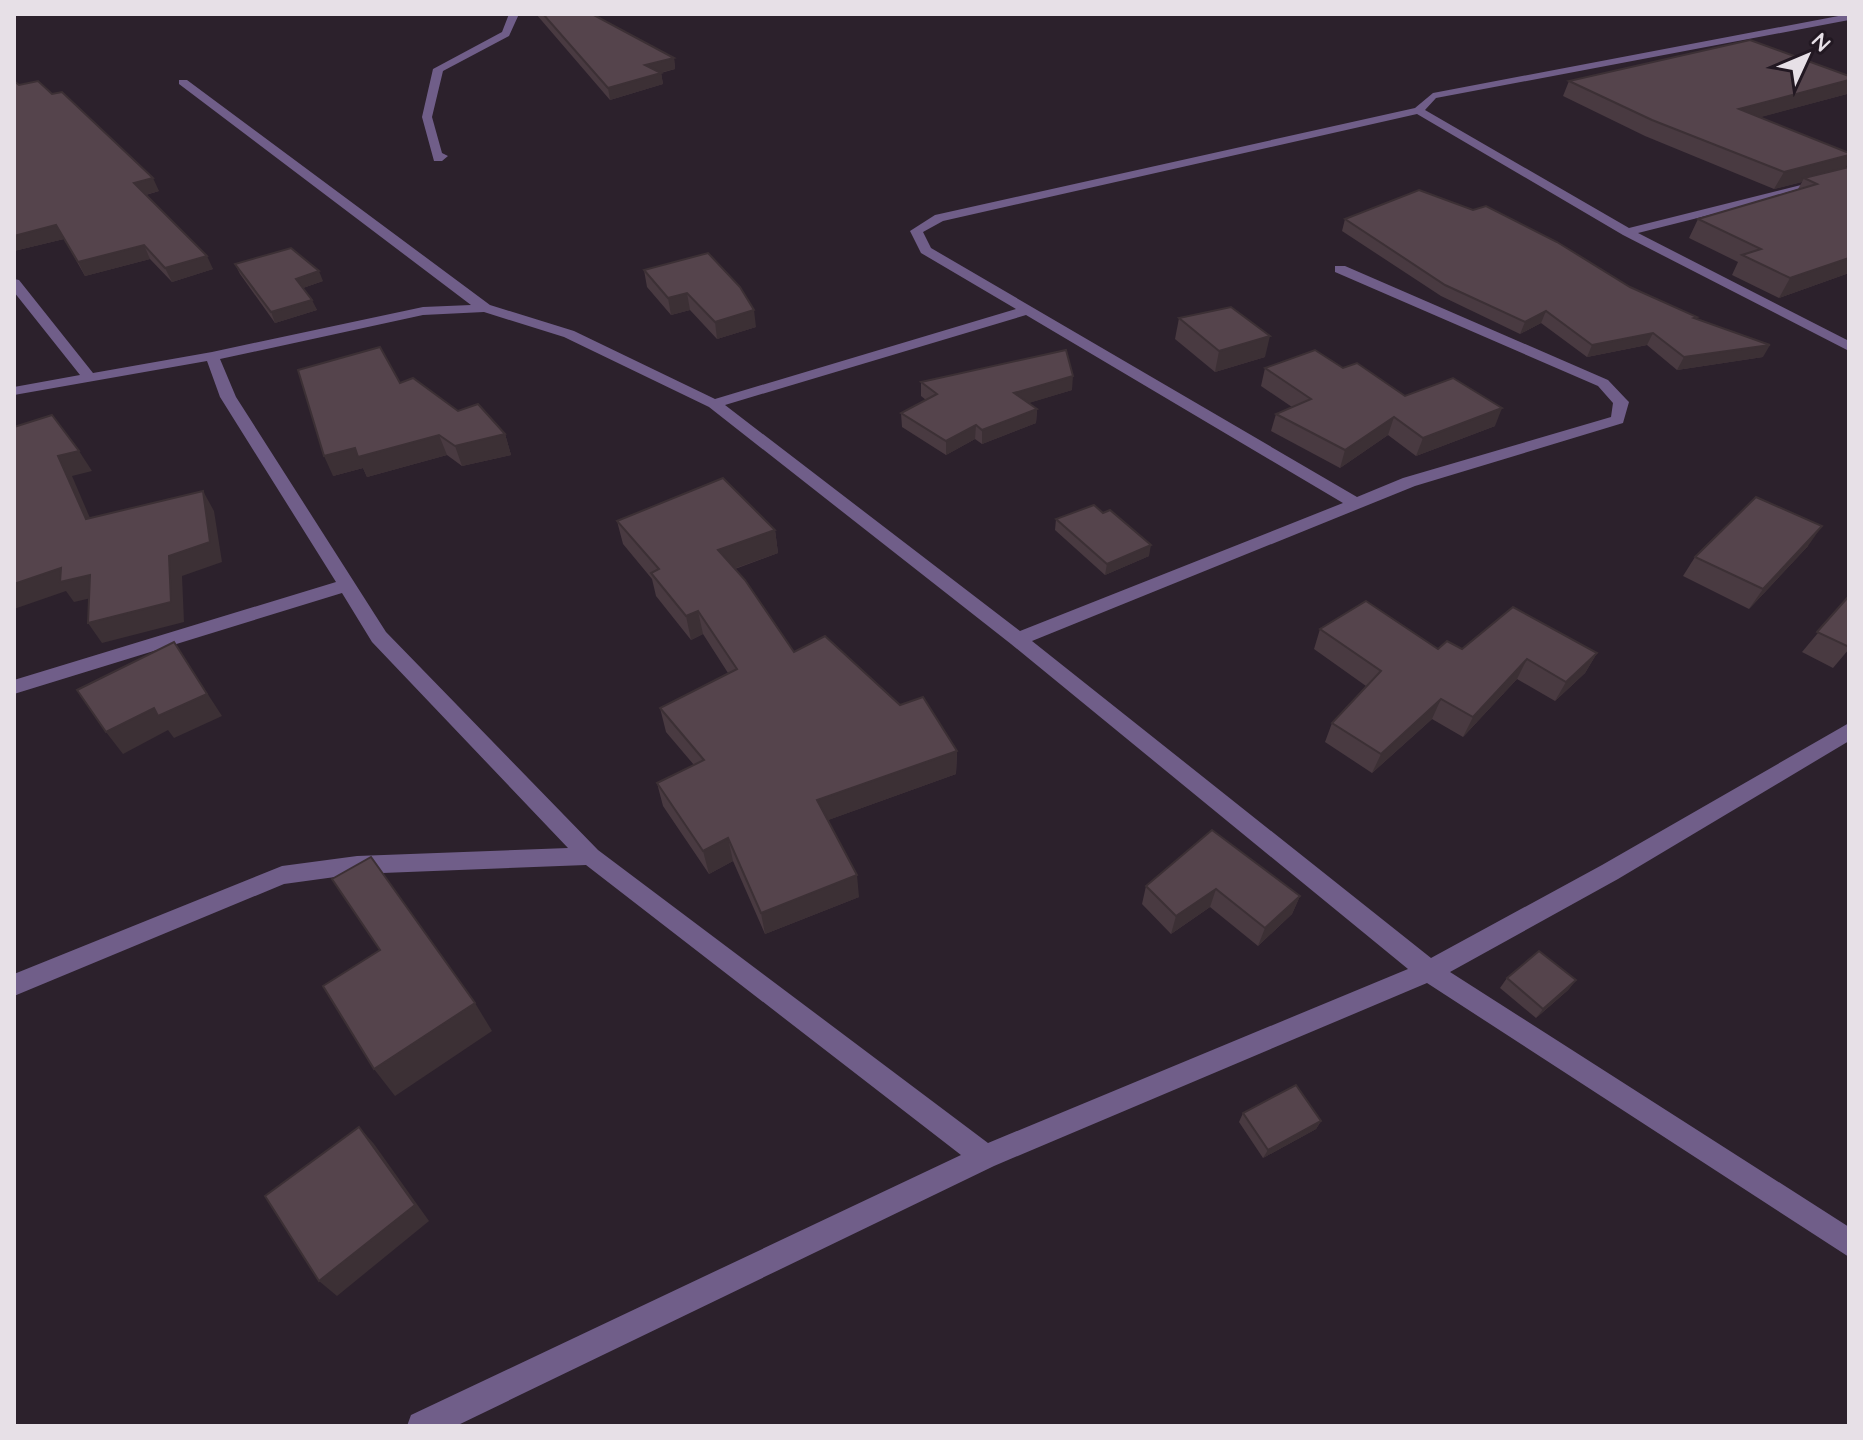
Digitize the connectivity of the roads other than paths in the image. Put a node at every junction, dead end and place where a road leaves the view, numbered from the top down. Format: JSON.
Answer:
{"nodes":[{"id":1,"x":514,"y":14,"type":"edge"},
{"id":2,"x":1849,"y":17,"type":"edge"},
{"id":3,"x":183,"y":82,"type":"dead end"},
{"id":4,"x":1419,"y":110,"type":"junction"},
{"id":5,"x":442,"y":156,"type":"dead end"},
{"id":6,"x":1849,"y":176,"type":"edge"},
{"id":7,"x":1832,"y":181,"type":"junction"},
{"id":8,"x":1849,"y":188,"type":"edge"},
{"id":9,"x":1627,"y":232,"type":"junction"},
{"id":10,"x":1340,"y":269,"type":"dead end"},
{"id":11,"x":14,"y":283,"type":"edge"},
{"id":12,"x":485,"y":308,"type":"junction"},
{"id":13,"x":1028,"y":310,"type":"junction"},
{"id":14,"x":1849,"y":347,"type":"edge"},
{"id":15,"x":212,"y":356,"type":"junction"},
{"id":16,"x":90,"y":378,"type":"junction"},
{"id":17,"x":14,"y":391,"type":"edge"},
{"id":18,"x":714,"y":404,"type":"junction"},
{"id":19,"x":1357,"y":504,"type":"junction"},
{"id":20,"x":347,"y":585,"type":"junction"},
{"id":21,"x":1018,"y":639,"type":"junction"},
{"id":22,"x":14,"y":687,"type":"edge"},
{"id":23,"x":1849,"y":731,"type":"edge"},
{"id":24,"x":590,"y":856,"type":"junction"},
{"id":25,"x":1429,"y":971,"type":"junction"},
{"id":26,"x":14,"y":985,"type":"edge"},
{"id":27,"x":985,"y":1157,"type":"junction"},
{"id":28,"x":1849,"y":1243,"type":"edge"},
{"id":29,"x":422,"y":1426,"type":"edge"}],
"edges":[{"from":1,"to":5,"type":"street"},
{"from":2,"to":4,"type":"street"},
{"from":3,"to":12,"type":"street"},
{"from":4,"to":9,"type":"street"},
{"from":4,"to":13,"type":"street"},
{"from":6,"to":7,"type":"street"},
{"from":7,"to":8,"type":"street"},
{"from":7,"to":9,"type":"street"},
{"from":9,"to":14,"type":"street"},
{"from":10,"to":19,"type":"street"},
{"from":11,"to":16,"type":"street"},
{"from":12,"to":15,"type":"street"},
{"from":12,"to":18,"type":"street"},
{"from":13,"to":18,"type":"street"},
{"from":13,"to":19,"type":"street"},
{"from":15,"to":16,"type":"street"},
{"from":15,"to":20,"type":"street"},
{"from":16,"to":17,"type":"street"},
{"from":18,"to":21,"type":"street"},
{"from":19,"to":21,"type":"street"},
{"from":20,"to":22,"type":"street"},
{"from":20,"to":24,"type":"street"},
{"from":21,"to":25,"type":"street"},
{"from":23,"to":25,"type":"street"},
{"from":24,"to":26,"type":"street"},
{"from":24,"to":27,"type":"street"},
{"from":25,"to":27,"type":"street"},
{"from":25,"to":28,"type":"street"},
{"from":27,"to":29,"type":"street"}]}
